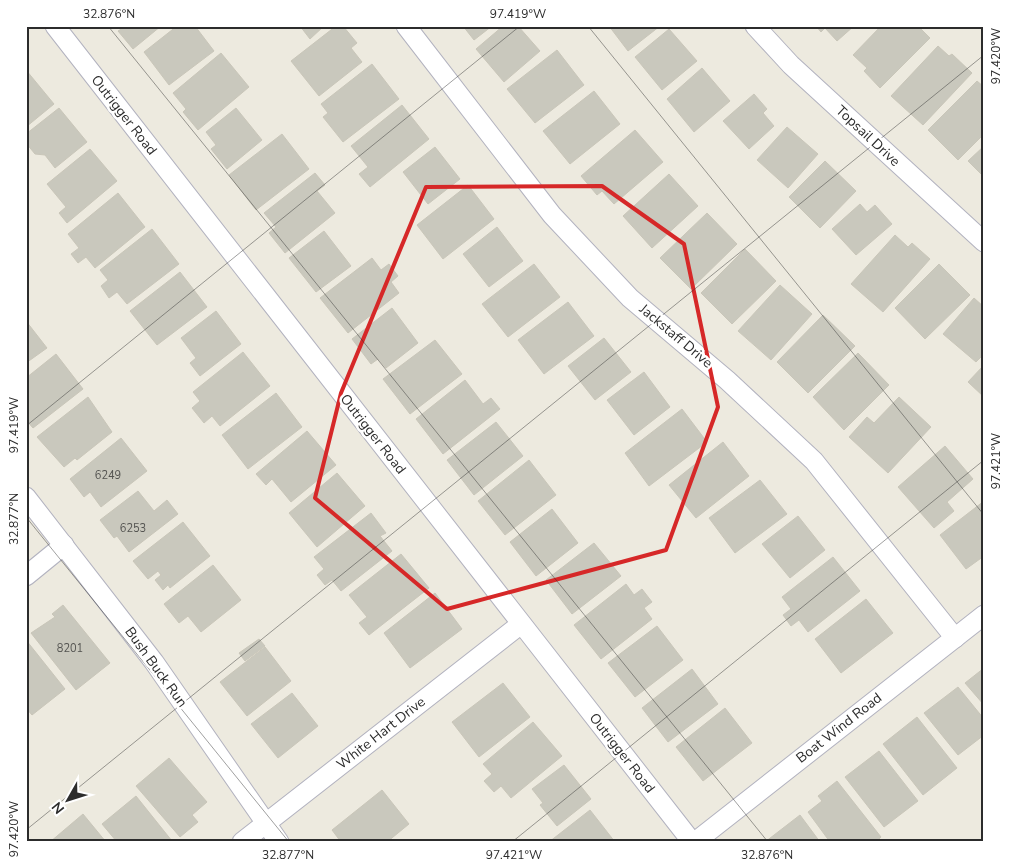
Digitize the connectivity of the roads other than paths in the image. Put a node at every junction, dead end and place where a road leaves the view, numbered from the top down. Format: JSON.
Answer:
{"nodes":[{"id":1,"x":55,"y":26,"type":"edge"},
{"id":2,"x":406,"y":26,"type":"edge"},
{"id":3,"x":755,"y":26,"type":"edge"},
{"id":4,"x":984,"y":242,"type":"edge"},
{"id":5,"x":26,"y":497,"type":"edge"},
{"id":6,"x":64,"y":546,"type":"junction"},
{"id":7,"x":26,"y":576,"type":"edge"},
{"id":8,"x":984,"y":615,"type":"edge"},
{"id":9,"x":521,"y":624,"type":"junction"},
{"id":10,"x":955,"y":638,"type":"junction"},
{"id":11,"x":264,"y":824,"type":"junction"},
{"id":12,"x":242,"y":842,"type":"edge"},
{"id":13,"x":279,"y":842,"type":"edge"},
{"id":14,"x":693,"y":842,"type":"edge"}],
"edges":[{"from":1,"to":9,"type":"street","name":"Outrigger Road"},
{"from":2,"to":10,"type":"street","name":"Jackstaff Drive"},
{"from":3,"to":4,"type":"street","name":"Topsail Drive"},
{"from":5,"to":6,"type":"street","name":"Bush Buck Run"},
{"from":6,"to":7,"type":"street"},
{"from":6,"to":11,"type":"street","name":"Bush Buck Run"},
{"from":8,"to":10,"type":"street","name":"Boat Wind Road"},
{"from":9,"to":11,"type":"street","name":"White Hart Drive"},
{"from":9,"to":14,"type":"street","name":"Outrigger Road"},
{"from":10,"to":14,"type":"street","name":"Boat Wind Road"},
{"from":11,"to":12,"type":"street","name":"White Hart Drive"},
{"from":11,"to":13,"type":"street","name":"Bush Buck Run"}]}
